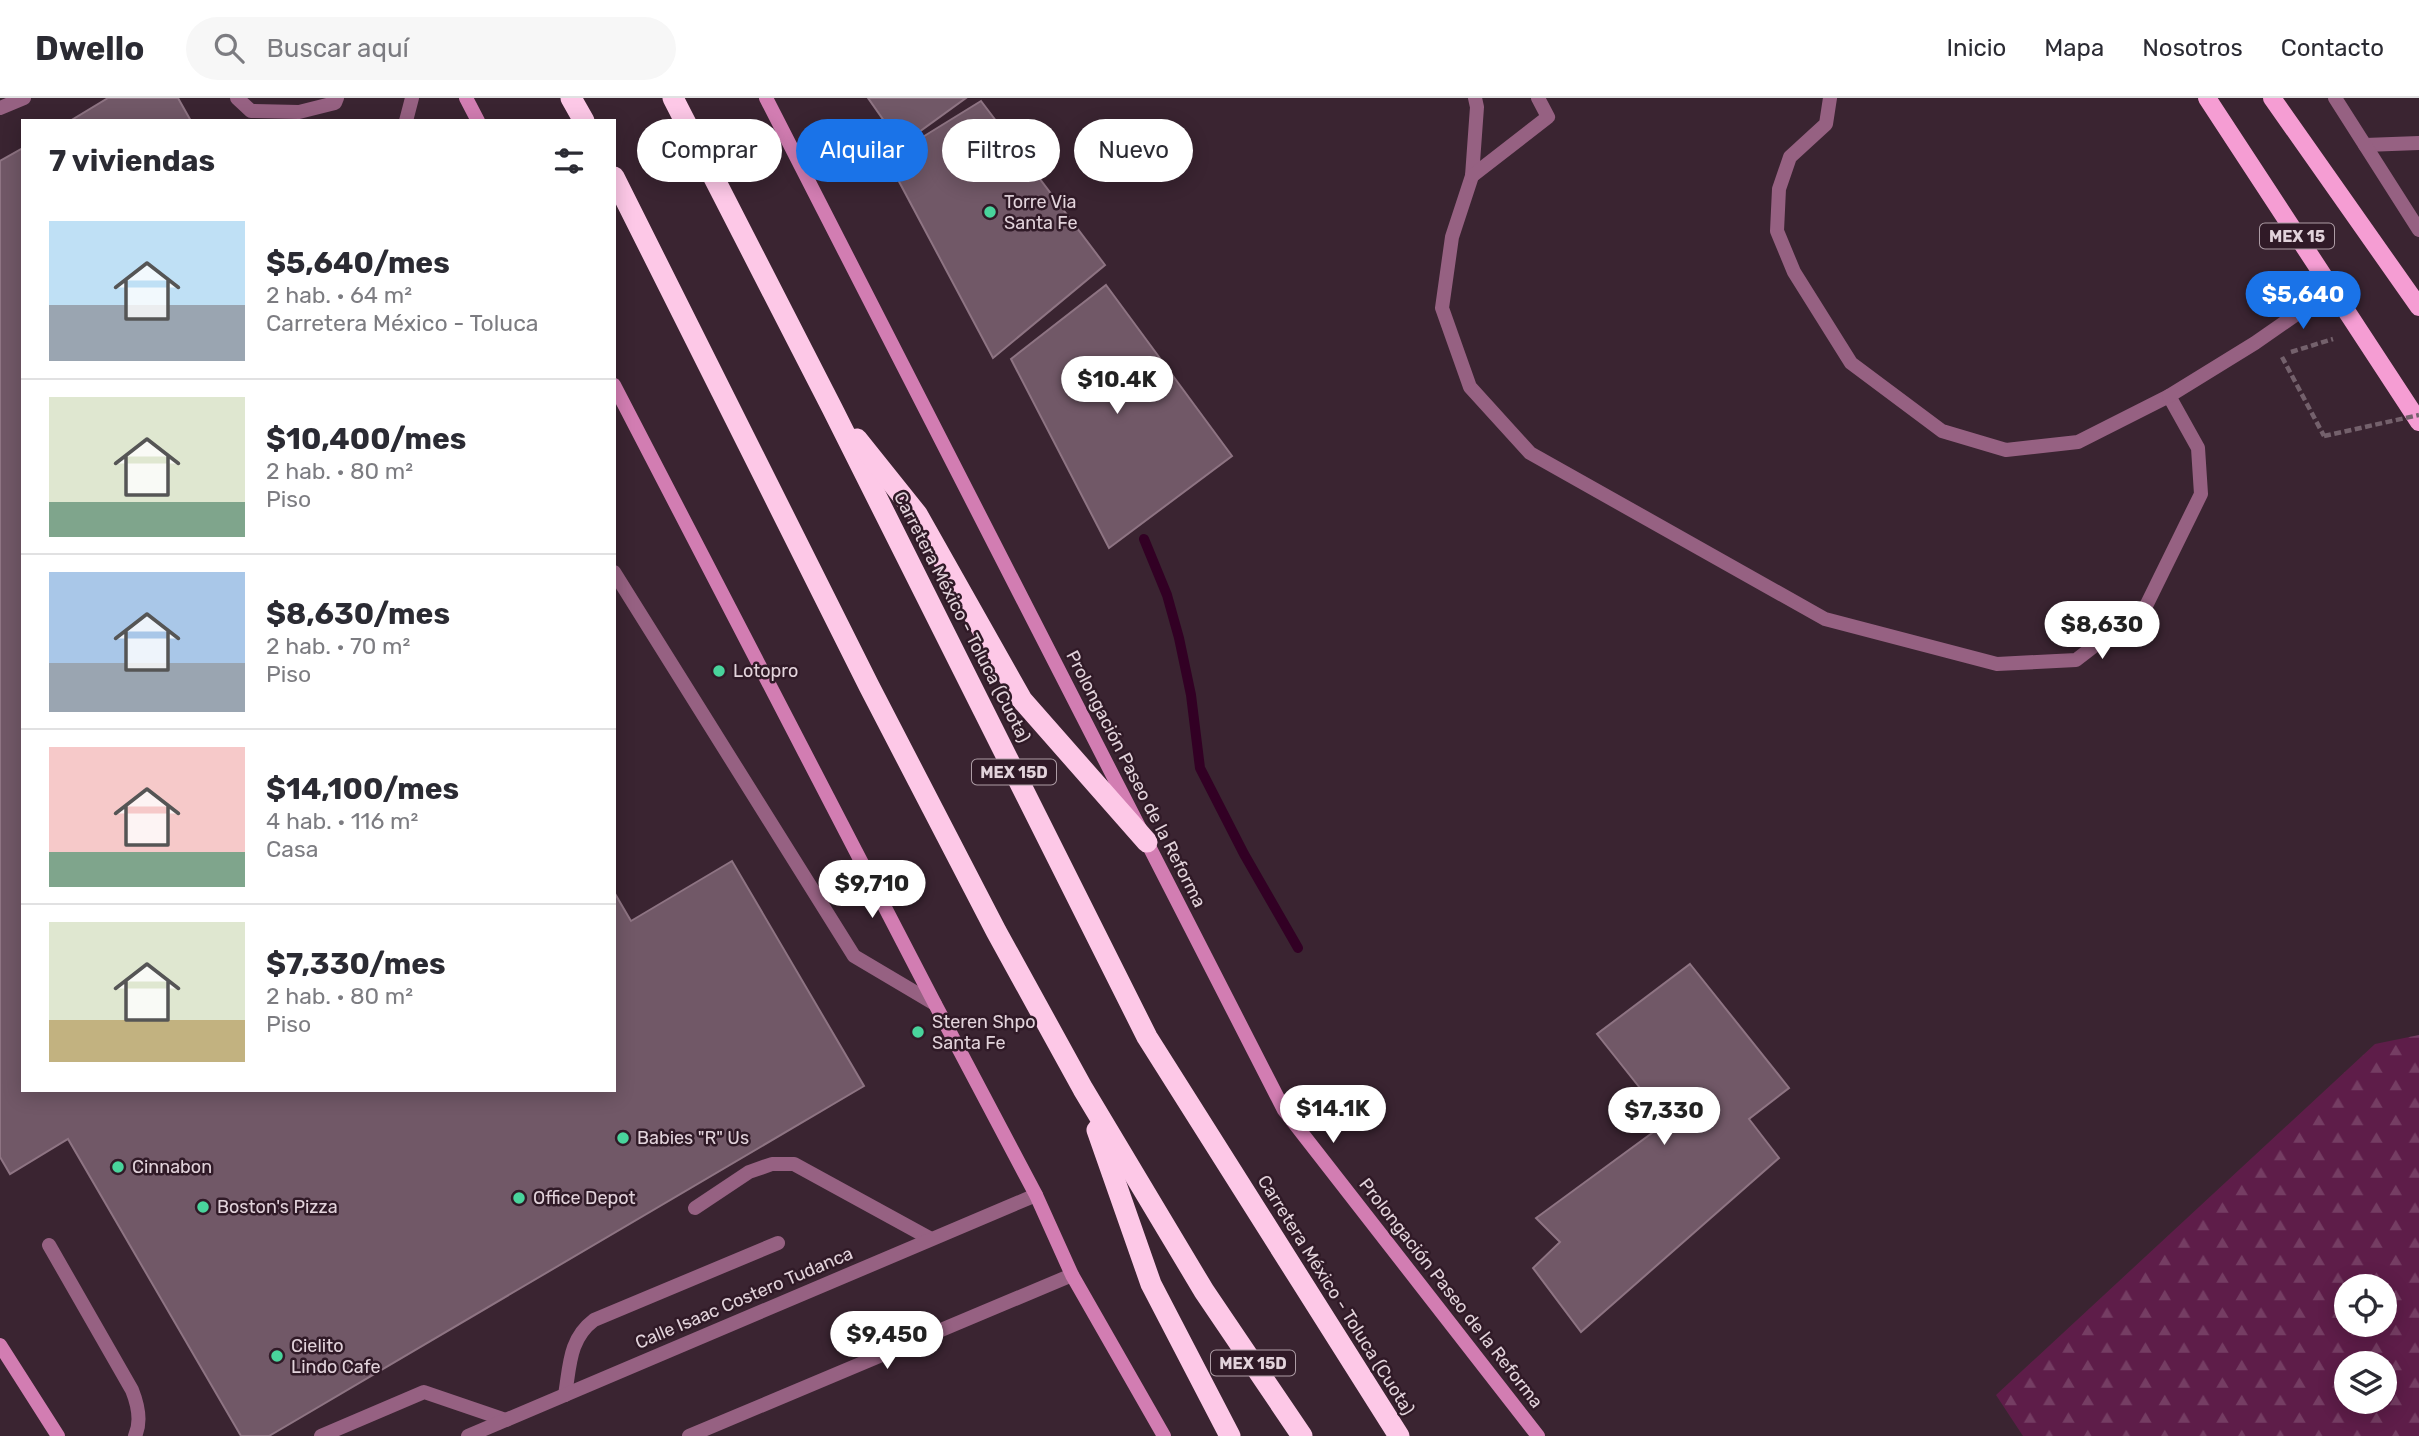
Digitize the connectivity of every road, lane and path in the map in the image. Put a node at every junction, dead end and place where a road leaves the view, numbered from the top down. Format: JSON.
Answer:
{"nodes":[{"id":1,"x":24,"y":98,"type":"edge"},
{"id":2,"x":237,"y":98,"type":"edge"},
{"id":3,"x":337,"y":98,"type":"edge"},
{"id":4,"x":412,"y":98,"type":"edge"},
{"id":5,"x":466,"y":98,"type":"edge"},
{"id":6,"x":571,"y":98,"type":"edge"},
{"id":7,"x":673,"y":98,"type":"edge"},
{"id":8,"x":766,"y":98,"type":"edge"},
{"id":9,"x":1475,"y":98,"type":"edge"},
{"id":10,"x":1538,"y":98,"type":"edge"},
{"id":11,"x":1830,"y":98,"type":"edge"},
{"id":12,"x":2207,"y":98,"type":"edge"},
{"id":13,"x":2272,"y":98,"type":"edge"},
{"id":14,"x":2335,"y":98,"type":"edge"},
{"id":15,"x":0,"y":108,"type":"edge"},
{"id":16,"x":406,"y":119,"type":"edge"},
{"id":17,"x":476,"y":119,"type":"edge"},
{"id":18,"x":583,"y":119,"type":"edge"},
{"id":19,"x":2419,"y":144,"type":"edge"},
{"id":20,"x":2365,"y":145,"type":"junction"},
{"id":21,"x":1472,"y":176,"type":"junction"},
{"id":22,"x":616,"y":181,"type":"edge"},
{"id":23,"x":2419,"y":230,"type":"edge"},
{"id":24,"x":2331,"y":290,"type":"junction"},
{"id":25,"x":2419,"y":307,"type":"edge"},
{"id":26,"x":2359,"y":330,"type":"junction"},
{"id":27,"x":616,"y":389,"type":"edge"},
{"id":28,"x":2169,"y":397,"type":"junction"},
{"id":29,"x":832,"y":408,"type":"junction"},
{"id":30,"x":2419,"y":415,"type":"edge"},
{"id":31,"x":2419,"y":422,"type":"edge"},
{"id":32,"x":616,"y":575,"type":"edge"},
{"id":33,"x":1147,"y":842,"type":"junction"},
{"id":34,"x":934,"y":1004,"type":"junction"},
{"id":35,"x":1083,"y":1089,"type":"junction"},
{"id":36,"x":1036,"y":1195,"type":"junction"},
{"id":37,"x":695,"y":1208,"type":"dead end"},
{"id":38,"x":931,"y":1239,"type":"junction"},
{"id":39,"x":778,"y":1244,"type":"dead end"},
{"id":40,"x":49,"y":1245,"type":"dead end"},
{"id":41,"x":1072,"y":1275,"type":"junction"},
{"id":42,"x":0,"y":1345,"type":"edge"},
{"id":43,"x":565,"y":1395,"type":"junction"},
{"id":44,"x":506,"y":1420,"type":"junction"},
{"id":45,"x":58,"y":1436,"type":"edge"},
{"id":46,"x":135,"y":1436,"type":"edge"},
{"id":47,"x":321,"y":1436,"type":"edge"},
{"id":48,"x":468,"y":1436,"type":"edge"},
{"id":49,"x":689,"y":1436,"type":"edge"},
{"id":50,"x":1164,"y":1436,"type":"edge"},
{"id":51,"x":1230,"y":1436,"type":"edge"},
{"id":52,"x":1302,"y":1436,"type":"edge"},
{"id":53,"x":1399,"y":1436,"type":"edge"},
{"id":54,"x":1538,"y":1436,"type":"edge"}],
"edges":[{"from":1,"to":15,"type":"street"},
{"from":2,"to":3,"type":"street"},
{"from":4,"to":16,"type":"street"},
{"from":5,"to":17,"type":"main road"},
{"from":6,"to":18,"type":"highway"},
{"from":7,"to":29,"type":"highway","name":"Carretera México - Toluca (Cuota)","number":"MEX 15D"},
{"from":8,"to":33,"type":"main road","name":"Prolongación Paseo de la Reforma"},
{"from":9,"to":21,"type":"street"},
{"from":10,"to":21,"type":"street"},
{"from":11,"to":28,"type":"street"},
{"from":12,"to":24,"type":"main road","number":"MEX 15"},
{"from":13,"to":25,"type":"main road","number":"MEX 15"},
{"from":14,"to":20,"type":"street"},
{"from":19,"to":20,"type":"street"},
{"from":20,"to":23,"type":"street"},
{"from":21,"to":28,"type":"street"},
{"from":22,"to":35,"type":"highway","number":"MEX 15D"},
{"from":24,"to":26,"type":"main road","number":"MEX 15"},
{"from":24,"to":28,"type":"street"},
{"from":26,"to":30,"type":"path","bridge":true},
{"from":26,"to":31,"type":"main road","number":"MEX 15"},
{"from":27,"to":34,"type":"main road"},
{"from":29,"to":33,"type":"highway"},
{"from":29,"to":53,"type":"highway","name":"Carretera México - Toluca (Cuota)","number":"MEX 15D"},
{"from":32,"to":34,"type":"street"},
{"from":33,"to":54,"type":"main road","name":"Prolongación Paseo de la Reforma"},
{"from":34,"to":36,"type":"main road"},
{"from":35,"to":51,"type":"highway"},
{"from":35,"to":52,"type":"highway","number":"MEX 15D"},
{"from":36,"to":38,"type":"street","name":"Calle Isaac Costero Tudanca"},
{"from":36,"to":41,"type":"main road"},
{"from":37,"to":38,"type":"street"},
{"from":38,"to":43,"type":"street","name":"Calle Isaac Costero Tudanca"},
{"from":39,"to":43,"type":"street"},
{"from":40,"to":46,"type":"street"},
{"from":41,"to":49,"type":"street"},
{"from":41,"to":50,"type":"main road"},
{"from":42,"to":45,"type":"main road"},
{"from":43,"to":44,"type":"street","name":"Calle Isaac Costero Tudanca"},
{"from":44,"to":47,"type":"street"},
{"from":44,"to":48,"type":"street","name":"Calle Isaac Costero Tudanca"}]}
